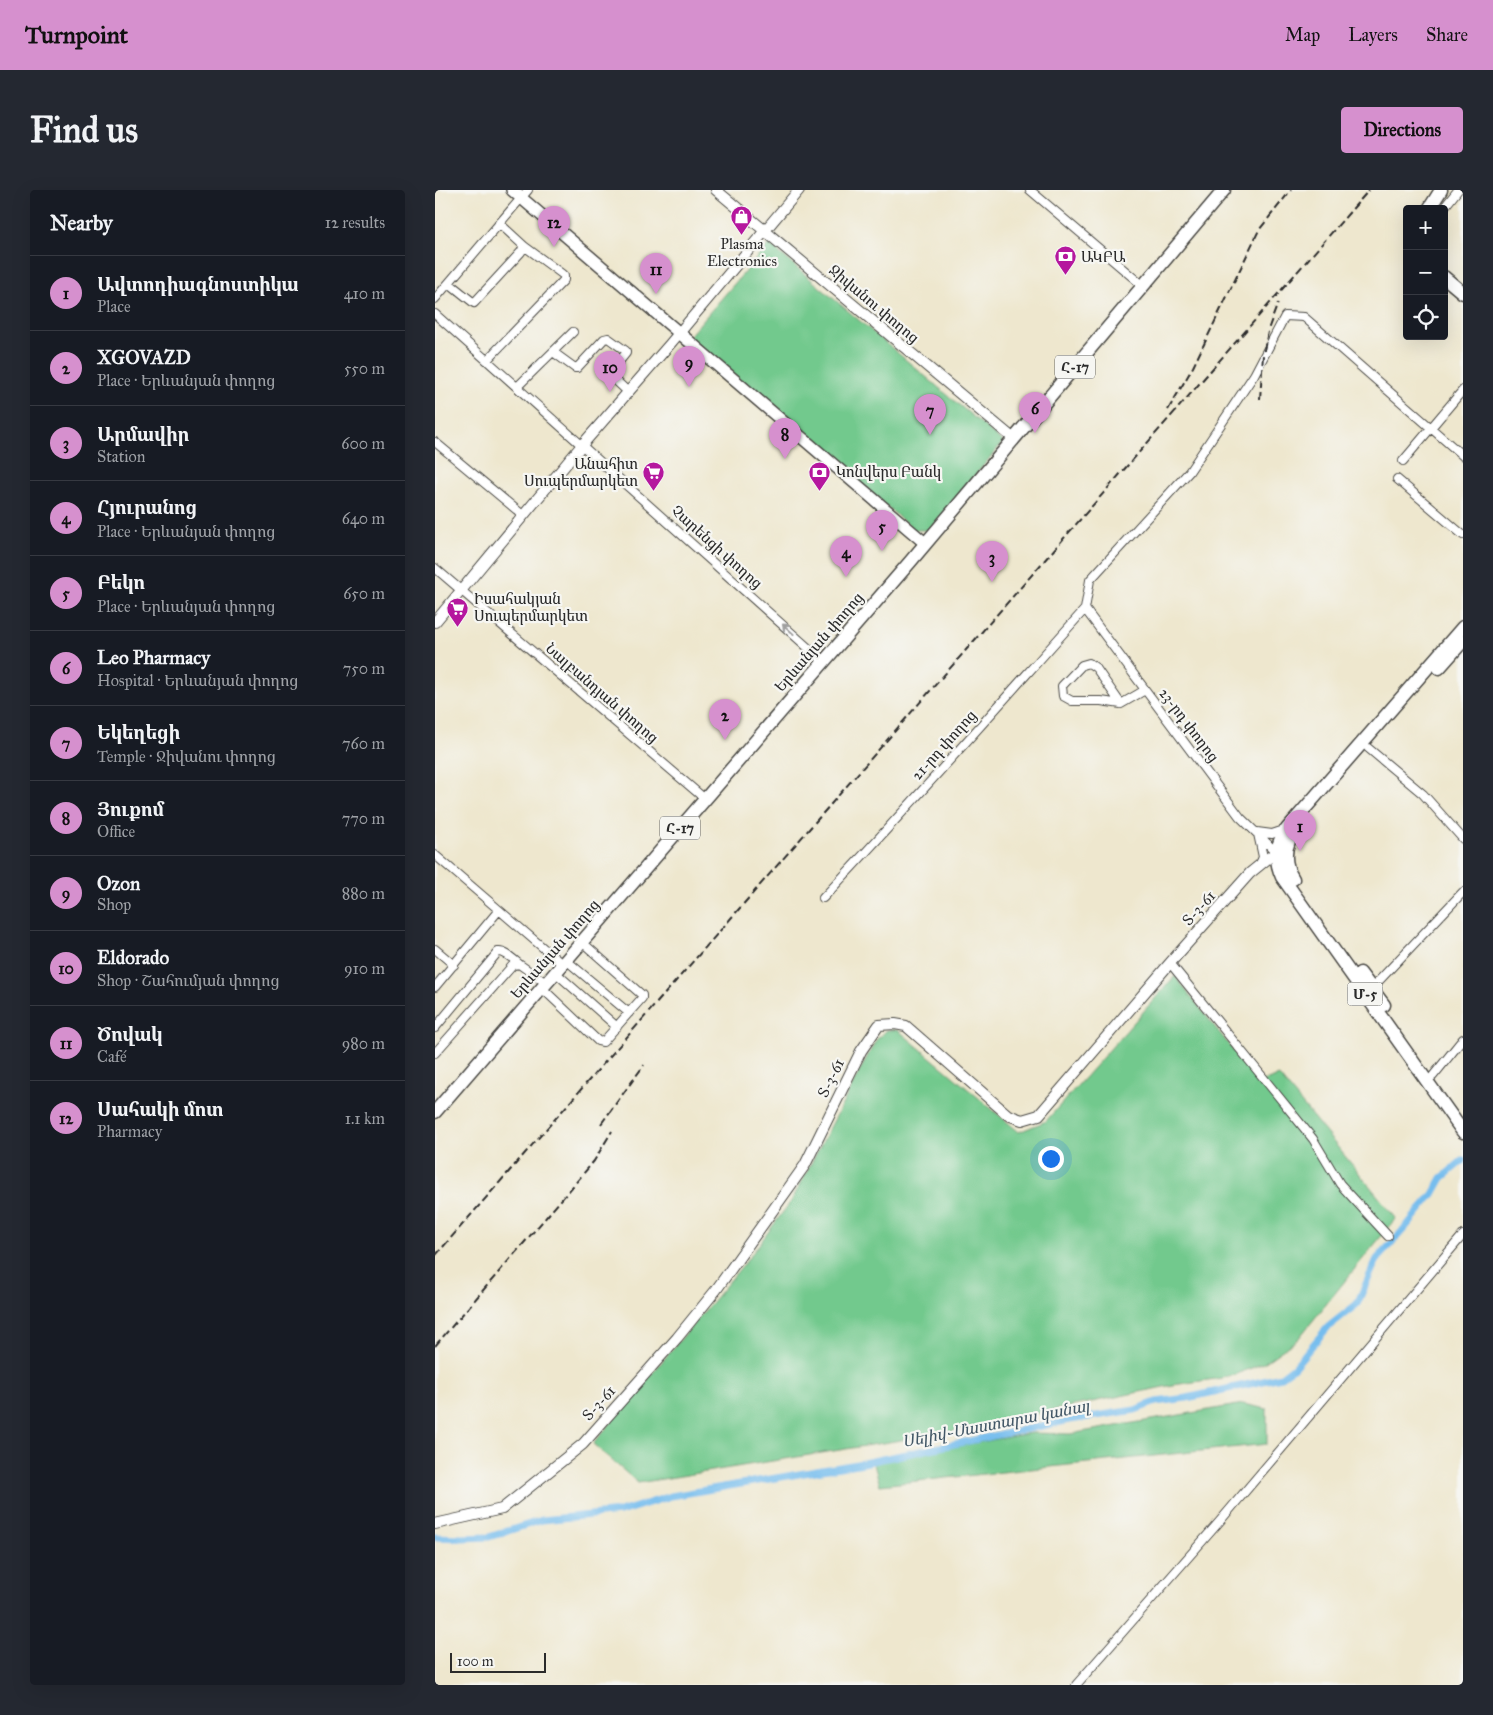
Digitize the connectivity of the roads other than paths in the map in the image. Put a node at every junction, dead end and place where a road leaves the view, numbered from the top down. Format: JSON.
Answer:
{"nodes":[{"id":1,"x":716,"y":190,"type":"edge"},
{"id":2,"x":799,"y":190,"type":"edge"},
{"id":3,"x":1030,"y":190,"type":"edge"},
{"id":4,"x":1224,"y":190,"type":"edge"},
{"id":5,"x":1441,"y":190,"type":"edge"},
{"id":6,"x":1458,"y":190,"type":"edge"},
{"id":7,"x":520,"y":193,"type":"edge"},
{"id":8,"x":1432,"y":205,"type":"edge"},
{"id":9,"x":1446,"y":205,"type":"edge"},
{"id":10,"x":499,"y":223,"type":"junction"},
{"id":11,"x":764,"y":231,"type":"junction"},
{"id":12,"x":524,"y":246,"type":"junction"},
{"id":13,"x":1448,"y":280,"type":"edge"},
{"id":14,"x":449,"y":283,"type":"junction"},
{"id":15,"x":1143,"y":286,"type":"junction"},
{"id":16,"x":1463,"y":293,"type":"edge"},
{"id":17,"x":435,"y":299,"type":"edge"},
{"id":18,"x":435,"y":314,"type":"edge"},
{"id":19,"x":573,"y":332,"type":"dead end"},
{"id":20,"x":679,"y":334,"type":"junction"},
{"id":21,"x":553,"y":352,"type":"junction"},
{"id":22,"x":487,"y":360,"type":"junction"},
{"id":23,"x":517,"y":387,"type":"junction"},
{"id":24,"x":1463,"y":390,"type":"edge"},
{"id":25,"x":628,"y":392,"type":"junction"},
{"id":26,"x":1431,"y":429,"type":"junction"},
{"id":27,"x":1014,"y":439,"type":"junction"},
{"id":28,"x":435,"y":442,"type":"edge"},
{"id":29,"x":582,"y":445,"type":"junction"},
{"id":30,"x":1463,"y":456,"type":"edge"},
{"id":31,"x":1403,"y":461,"type":"dead end"},
{"id":32,"x":1397,"y":479,"type":"dead end"},
{"id":33,"x":524,"y":516,"type":"junction"},
{"id":34,"x":1463,"y":535,"type":"edge"},
{"id":35,"x":925,"y":543,"type":"junction"},
{"id":36,"x":435,"y":568,"type":"edge"},
{"id":37,"x":462,"y":591,"type":"junction"},
{"id":38,"x":1085,"y":609,"type":"junction"},
{"id":39,"x":435,"y":622,"type":"edge"},
{"id":40,"x":1463,"y":627,"type":"edge"},
{"id":41,"x":1463,"y":641,"type":"edge"},
{"id":42,"x":824,"y":662,"type":"junction"},
{"id":43,"x":1425,"y":677,"type":"junction"},
{"id":44,"x":1145,"y":690,"type":"junction"},
{"id":45,"x":1121,"y":704,"type":"junction"},
{"id":46,"x":1368,"y":748,"type":"junction"},
{"id":47,"x":705,"y":799,"type":"junction"},
{"id":48,"x":1287,"y":829,"type":"junction"},
{"id":49,"x":1257,"y":832,"type":"junction"},
{"id":50,"x":1463,"y":839,"type":"edge"},
{"id":51,"x":1281,"y":852,"type":"junction"},
{"id":52,"x":435,"y":855,"type":"edge"},
{"id":53,"x":1260,"y":865,"type":"junction"},
{"id":54,"x":1282,"y":876,"type":"junction"},
{"id":55,"x":1463,"y":892,"type":"edge"},
{"id":56,"x":823,"y":898,"type":"dead end"},
{"id":57,"x":499,"y":910,"type":"junction"},
{"id":58,"x":582,"y":942,"type":"junction"},
{"id":59,"x":435,"y":949,"type":"edge"},
{"id":60,"x":1170,"y":963,"type":"junction"},
{"id":61,"x":519,"y":964,"type":"junction"},
{"id":62,"x":454,"y":965,"type":"junction"},
{"id":63,"x":561,"y":965,"type":"junction"},
{"id":64,"x":544,"y":986,"type":"junction"},
{"id":65,"x":435,"y":988,"type":"edge"},
{"id":66,"x":1372,"y":988,"type":"junction"},
{"id":67,"x":629,"y":1013,"type":"junction"},
{"id":68,"x":617,"y":1027,"type":"junction"},
{"id":69,"x":435,"y":1028,"type":"edge"},
{"id":70,"x":1463,"y":1039,"type":"edge"},
{"id":71,"x":435,"y":1053,"type":"edge"},
{"id":72,"x":1433,"y":1076,"type":"junction"},
{"id":73,"x":435,"y":1112,"type":"edge"},
{"id":74,"x":1463,"y":1118,"type":"edge"},
{"id":75,"x":1463,"y":1132,"type":"edge"},
{"id":76,"x":1463,"y":1235,"type":"edge"},
{"id":77,"x":1387,"y":1236,"type":"dead end"},
{"id":78,"x":435,"y":1524,"type":"edge"},
{"id":79,"x":1076,"y":1685,"type":"edge"}],
"edges":[{"from":1,"to":11,"type":"street","name":"Ջիվանու փողոց"},
{"from":2,"to":11,"type":"street"},
{"from":3,"to":15,"type":"street"},
{"from":4,"to":15,"type":"highway","name":"Երևանյան փողոց","number":"Հ-17"},
{"from":5,"to":8,"type":"highway"},
{"from":6,"to":9,"type":"street"},
{"from":7,"to":10,"type":"street"},
{"from":7,"to":20,"type":"main road"},
{"from":10,"to":12,"type":"street"},
{"from":10,"to":14,"type":"street"},
{"from":11,"to":20,"type":"street"},
{"from":11,"to":27,"type":"street","name":"Ջիվանու փողոց"},
{"from":12,"to":14,"type":"street"},
{"from":12,"to":22,"type":"street"},
{"from":13,"to":16,"type":"highway"},
{"from":14,"to":17,"type":"street"},
{"from":15,"to":27,"type":"highway","name":"Երևանյան փողոց","number":"Հ-17"},
{"from":18,"to":22,"type":"street","name":"Չարենցի փողոց"},
{"from":19,"to":21,"type":"street"},
{"from":20,"to":25,"type":"street"},
{"from":20,"to":35,"type":"main road"},
{"from":21,"to":23,"type":"street"},
{"from":21,"to":25,"type":"street"},
{"from":22,"to":23,"type":"street","name":"Չարենցի փողոց"},
{"from":23,"to":29,"type":"street","name":"Չարենցի փողոց"},
{"from":24,"to":26,"type":"street"},
{"from":25,"to":29,"type":"street"},
{"from":26,"to":30,"type":"street"},
{"from":26,"to":31,"type":"street"},
{"from":26,"to":38,"type":"street"},
{"from":27,"to":35,"type":"highway","name":"Երևանյան փողոց","number":"Հ-17"},
{"from":28,"to":33,"type":"street"},
{"from":29,"to":33,"type":"street"},
{"from":42,"to":29,"type":"street","name":"Չարենցի փողոց","one_way":true},
{"from":32,"to":34,"type":"street"},
{"from":33,"to":37,"type":"street"},
{"from":35,"to":42,"type":"highway","name":"Երևանյան փողոց","number":"Հ-17"},
{"from":36,"to":37,"type":"street","name":"Նալբանդյան փողոց"},
{"from":37,"to":39,"type":"street"},
{"from":37,"to":47,"type":"street","name":"Նալբանդյան փողոց"},
{"from":38,"to":44,"type":"street","name":"23-րդ փողոց"},
{"from":38,"to":56,"type":"street","name":"21-րդ փողոց"},
{"from":40,"to":43,"type":"highway"},
{"from":41,"to":43,"type":"highway"},
{"from":42,"to":47,"type":"highway","name":"Երևանյան փողոց","number":"Հ-17"},
{"from":43,"to":46,"type":"highway"},
{"from":43,"to":48,"type":"highway"},
{"from":44,"to":45,"type":"street"},
{"from":44,"to":49,"type":"street","name":"23-րդ փողոց"},
{"from":45,"to":45,"type":"street"},
{"from":46,"to":50,"type":"street"},
{"from":46,"to":51,"type":"highway"},
{"from":47,"to":58,"type":"highway","name":"Երևանյան փողոց","number":"Հ-17"},
{"from":48,"to":49,"type":"street"},
{"from":48,"to":51,"type":"highway"},
{"from":49,"to":51,"type":"street","name":"23-րդ փողոց"},
{"from":49,"to":53,"type":"street"},
{"from":51,"to":53,"type":"street","name":"Տ-3-61","number":"Տ-3-61"},
{"from":51,"to":54,"type":"highway","number":"Մ-5"},
{"from":51,"to":66,"type":"highway","number":"Մ-5"},
{"from":52,"to":57,"type":"street"},
{"from":53,"to":54,"type":"street"},
{"from":53,"to":60,"type":"street","name":"Տ-3-61","number":"Տ-3-61"},
{"from":54,"to":75,"type":"highway","number":"Մ-5"},
{"from":55,"to":66,"type":"street"},
{"from":57,"to":62,"type":"street"},
{"from":57,"to":63,"type":"street"},
{"from":58,"to":63,"type":"highway","name":"Երևանյան փողոց","number":"Հ-17"},
{"from":58,"to":67,"type":"street"},
{"from":59,"to":62,"type":"street"},
{"from":60,"to":77,"type":"street"},
{"from":60,"to":78,"type":"street","name":"Տ-3-61","number":"Տ-3-61"},
{"from":61,"to":64,"type":"street"},
{"from":61,"to":69,"type":"street"},
{"from":61,"to":71,"type":"street"},
{"from":62,"to":65,"type":"street"},
{"from":63,"to":64,"type":"highway","name":"Երևանյան փողոց","number":"Հ-17"},
{"from":63,"to":67,"type":"street"},
{"from":63,"to":68,"type":"street"},
{"from":64,"to":68,"type":"street"},
{"from":64,"to":73,"type":"highway","name":"Երևանյան փողոց","number":"Հ-17"},
{"from":66,"to":72,"type":"highway","number":"Մ-5"},
{"from":67,"to":68,"type":"street"},
{"from":70,"to":72,"type":"street"},
{"from":72,"to":74,"type":"highway","number":"Մ-5"},
{"from":76,"to":79,"type":"street"}]}
